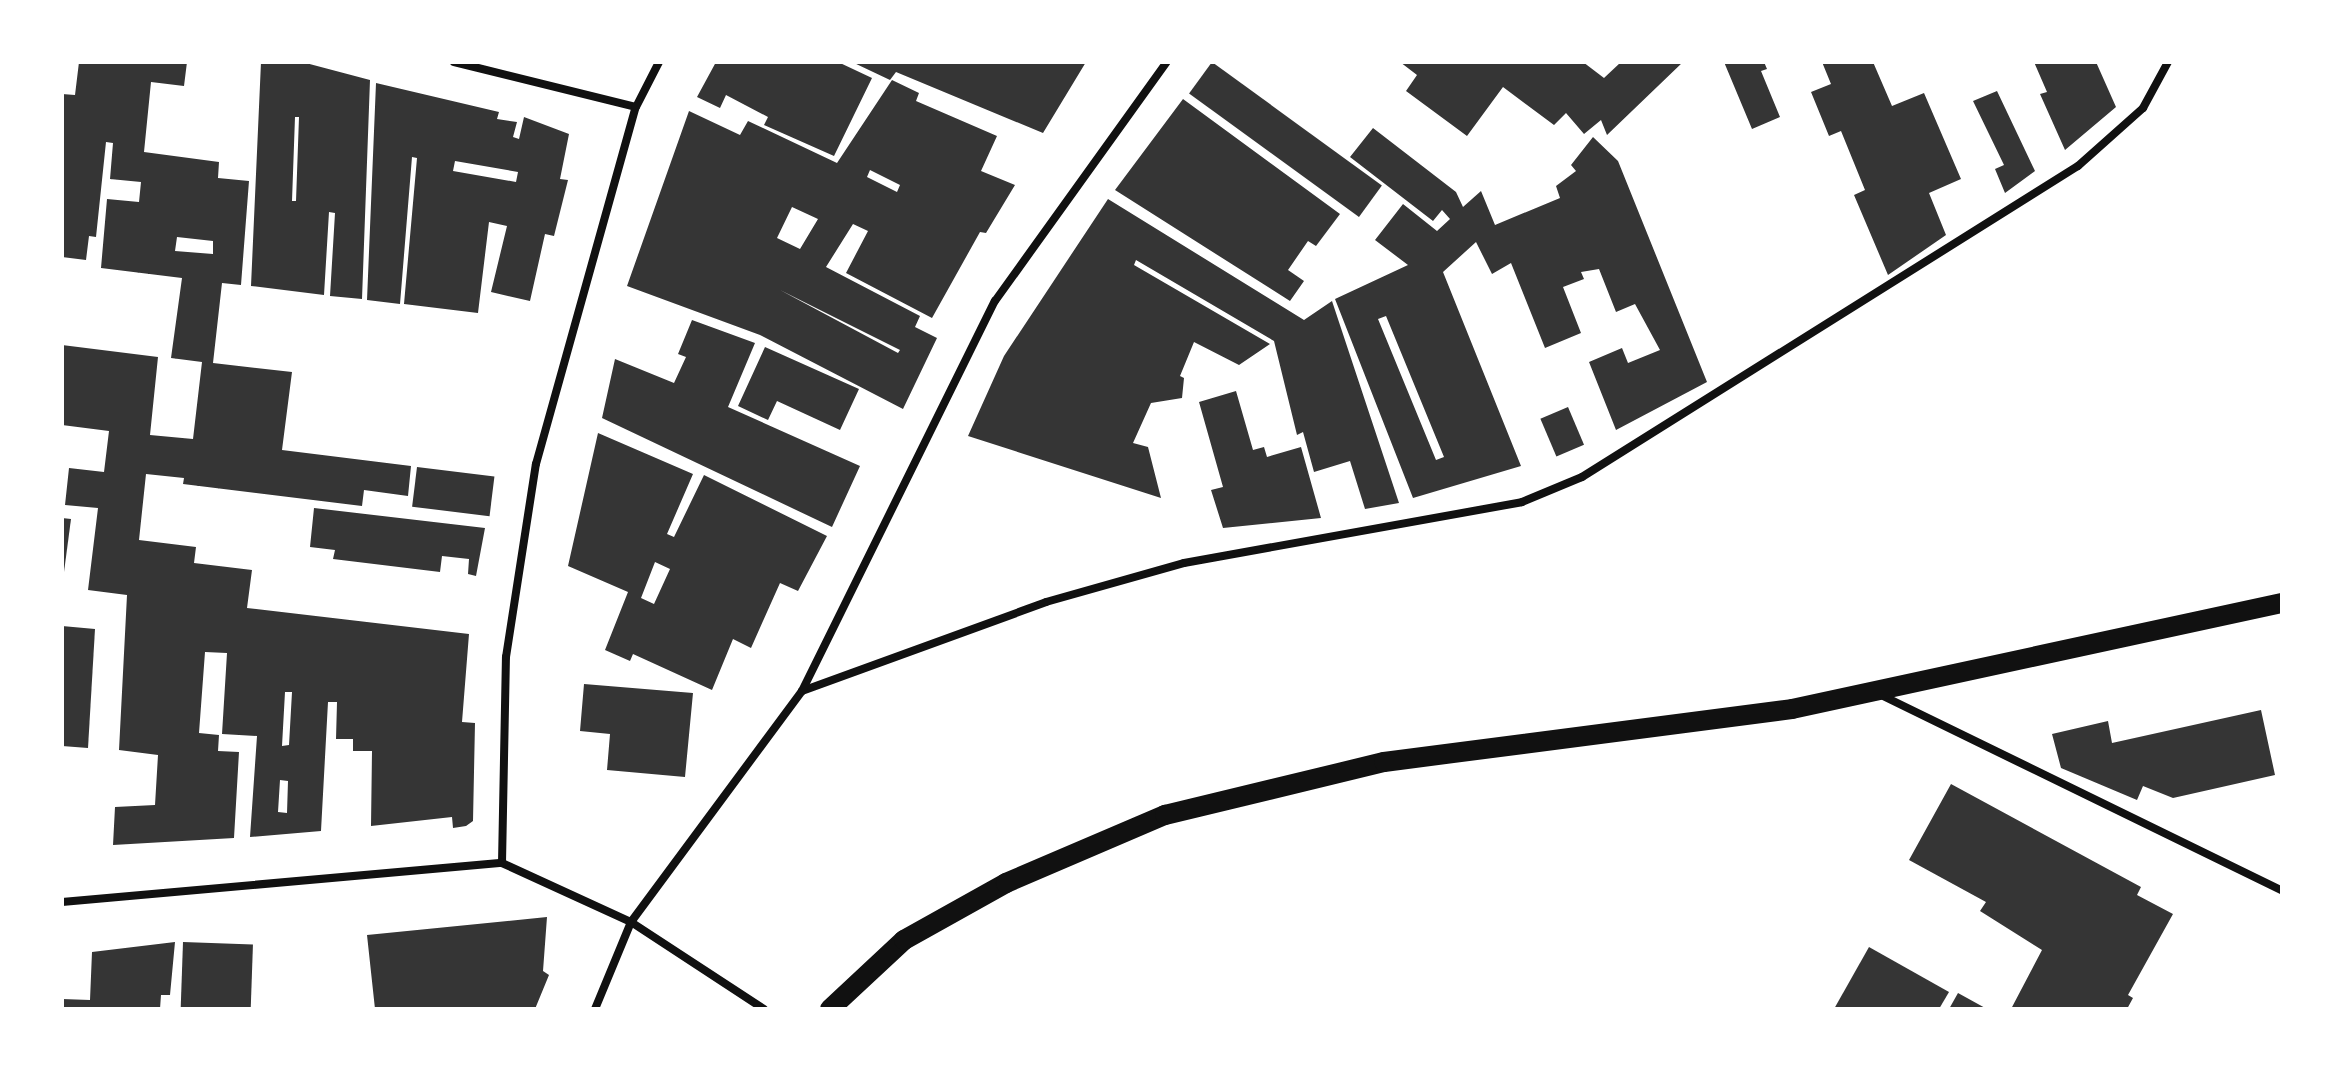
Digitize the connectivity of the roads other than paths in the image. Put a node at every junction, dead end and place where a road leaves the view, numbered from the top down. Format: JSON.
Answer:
{"nodes":[{"id":1,"x":454,"y":62,"type":"edge"},
{"id":2,"x":659,"y":62,"type":"edge"},
{"id":3,"x":1167,"y":62,"type":"edge"},
{"id":4,"x":2168,"y":62,"type":"edge"},
{"id":5,"x":636,"y":107,"type":"junction"},
{"id":6,"x":2282,"y":603,"type":"edge"},
{"id":7,"x":802,"y":691,"type":"junction"},
{"id":8,"x":1876,"y":693,"type":"junction"},
{"id":9,"x":502,"y":863,"type":"junction"},
{"id":10,"x":2282,"y":891,"type":"edge"},
{"id":11,"x":62,"y":902,"type":"edge"},
{"id":12,"x":631,"y":922,"type":"junction"},
{"id":13,"x":595,"y":1009,"type":"edge"},
{"id":14,"x":764,"y":1009,"type":"edge"},
{"id":15,"x":830,"y":1009,"type":"edge"}],
"edges":[{"from":1,"to":5,"type":"street"},
{"from":2,"to":5,"type":"street"},
{"from":3,"to":7,"type":"street"},
{"from":4,"to":7,"type":"street"},
{"from":5,"to":9,"type":"street"},
{"from":6,"to":8,"type":"main road"},
{"from":7,"to":12,"type":"street"},
{"from":8,"to":10,"type":"street"},
{"from":8,"to":15,"type":"main road"},
{"from":9,"to":11,"type":"street"},
{"from":9,"to":12,"type":"street"},
{"from":12,"to":13,"type":"street"},
{"from":12,"to":14,"type":"street"}]}
